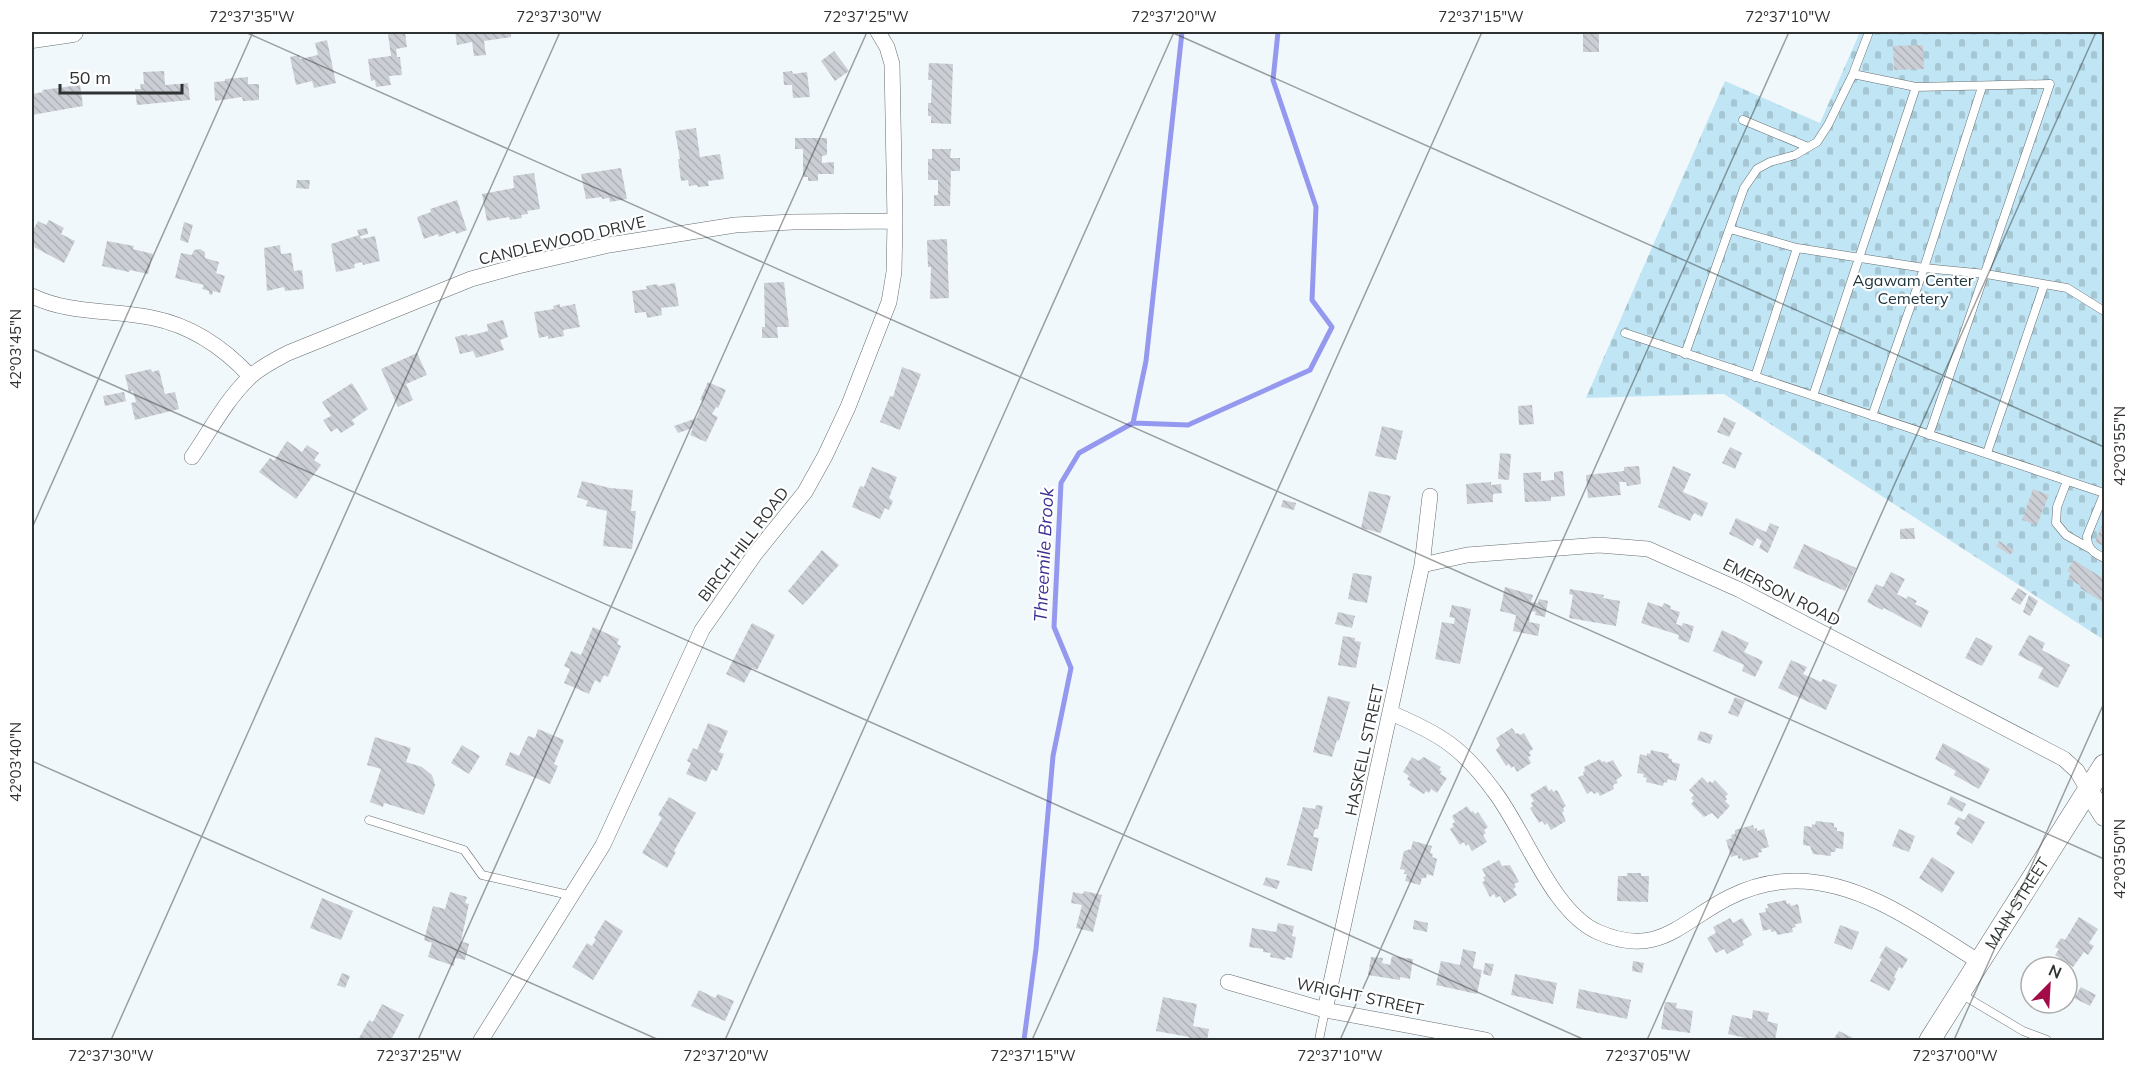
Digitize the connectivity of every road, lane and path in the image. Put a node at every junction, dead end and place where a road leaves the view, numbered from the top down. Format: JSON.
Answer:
{"nodes":[{"id":1,"x":73,"y":32,"type":"edge"},
{"id":2,"x":878,"y":32,"type":"edge"},
{"id":3,"x":1869,"y":32,"type":"edge"},
{"id":4,"x":32,"y":38,"type":"edge"},
{"id":5,"x":1853,"y":74,"type":"junction"},
{"id":6,"x":1916,"y":87,"type":"junction"},
{"id":7,"x":1982,"y":87,"type":"junction"},
{"id":8,"x":1743,"y":120,"type":"dead end"},
{"id":9,"x":1808,"y":147,"type":"junction"},
{"id":10,"x":895,"y":221,"type":"junction"},
{"id":11,"x":1730,"y":229,"type":"junction"},
{"id":12,"x":1797,"y":248,"type":"junction"},
{"id":13,"x":1860,"y":258,"type":"junction"},
{"id":14,"x":1924,"y":268,"type":"junction"},
{"id":15,"x":1986,"y":274,"type":"junction"},
{"id":16,"x":2044,"y":285,"type":"junction"},
{"id":17,"x":32,"y":296,"type":"edge"},
{"id":18,"x":2104,"y":311,"type":"edge"},
{"id":19,"x":1625,"y":333,"type":"dead end"},
{"id":20,"x":1685,"y":354,"type":"junction"},
{"id":21,"x":250,"y":376,"type":"junction"},
{"id":22,"x":1755,"y":377,"type":"junction"},
{"id":23,"x":1813,"y":396,"type":"junction"},
{"id":24,"x":1872,"y":416,"type":"junction"},
{"id":25,"x":1929,"y":435,"type":"junction"},
{"id":26,"x":1987,"y":453,"type":"junction"},
{"id":27,"x":192,"y":458,"type":"dead end"},
{"id":28,"x":2067,"y":480,"type":"junction"},
{"id":29,"x":2104,"y":494,"type":"edge"},
{"id":30,"x":1430,"y":496,"type":"dead end"},
{"id":31,"x":2089,"y":548,"type":"junction"},
{"id":32,"x":2104,"y":558,"type":"edge"},
{"id":33,"x":1422,"y":565,"type":"junction"},
{"id":34,"x":1391,"y":713,"type":"junction"},
{"id":35,"x":2104,"y":765,"type":"edge"},
{"id":36,"x":2088,"y":790,"type":"junction"},
{"id":37,"x":2104,"y":816,"type":"edge"},
{"id":38,"x":369,"y":820,"type":"dead end"},
{"id":39,"x":573,"y":896,"type":"junction"},
{"id":40,"x":1981,"y":963,"type":"junction"},
{"id":41,"x":1228,"y":982,"type":"dead end"},
{"id":42,"x":1960,"y":993,"type":"junction"},
{"id":43,"x":1325,"y":1010,"type":"junction"},
{"id":44,"x":481,"y":1041,"type":"edge"},
{"id":45,"x":1319,"y":1041,"type":"edge"},
{"id":46,"x":1486,"y":1041,"type":"edge"},
{"id":47,"x":1930,"y":1041,"type":"edge"},
{"id":48,"x":2047,"y":1041,"type":"edge"}],
"edges":[{"from":1,"to":4,"type":"street"},
{"from":2,"to":10,"type":"street","name":"BIRCH HILL ROAD"},
{"from":3,"to":5,"type":"lane"},
{"from":5,"to":6,"type":"lane"},
{"from":5,"to":9,"type":"lane"},
{"from":6,"to":7,"type":"lane"},
{"from":6,"to":13,"type":"lane"},
{"from":7,"to":14,"type":"lane"},
{"from":7,"to":15,"type":"lane"},
{"from":8,"to":9,"type":"lane"},
{"from":9,"to":11,"type":"lane"},
{"from":10,"to":21,"type":"street","name":"CANDLEWOOD DRIVE"},
{"from":10,"to":39,"type":"street","name":"BIRCH HILL ROAD"},
{"from":11,"to":12,"type":"lane"},
{"from":11,"to":20,"type":"lane"},
{"from":12,"to":13,"type":"lane"},
{"from":12,"to":22,"type":"lane"},
{"from":13,"to":14,"type":"lane"},
{"from":13,"to":23,"type":"lane"},
{"from":14,"to":15,"type":"lane"},
{"from":14,"to":24,"type":"lane"},
{"from":15,"to":16,"type":"lane"},
{"from":15,"to":25,"type":"lane"},
{"from":16,"to":18,"type":"lane"},
{"from":16,"to":26,"type":"lane"},
{"from":17,"to":21,"type":"street"},
{"from":19,"to":20,"type":"lane"},
{"from":20,"to":22,"type":"lane"},
{"from":21,"to":27,"type":"street","name":"CANDLEWOOD DRIVE"},
{"from":22,"to":23,"type":"lane"},
{"from":23,"to":24,"type":"lane"},
{"from":24,"to":25,"type":"lane"},
{"from":25,"to":26,"type":"lane"},
{"from":26,"to":28,"type":"lane"},
{"from":28,"to":29,"type":"lane"},
{"from":28,"to":31,"type":"lane"},
{"from":29,"to":31,"type":"lane"},
{"from":30,"to":33,"type":"street","name":"HASKELL STREET"},
{"from":31,"to":32,"type":"lane"},
{"from":33,"to":34,"type":"street","name":"HASKELL STREET"},
{"from":33,"to":36,"type":"street","name":"EMERSON ROAD"},
{"from":34,"to":40,"type":"street"},
{"from":34,"to":43,"type":"street","name":"HASKELL STREET"},
{"from":35,"to":36,"type":"main road","name":"MAIN STREET"},
{"from":36,"to":37,"type":"street"},
{"from":36,"to":40,"type":"main road","name":"MAIN STREET"},
{"from":38,"to":39,"type":"lane"},
{"from":39,"to":44,"type":"street","name":"BIRCH HILL ROAD"},
{"from":40,"to":42,"type":"main road","name":"MAIN STREET"},
{"from":41,"to":43,"type":"street","name":"WRIGHT STREET"},
{"from":42,"to":47,"type":"main road","name":"MAIN STREET"},
{"from":42,"to":48,"type":"lane"},
{"from":43,"to":45,"type":"lane"},
{"from":43,"to":46,"type":"street","name":"WRIGHT STREET"}]}
